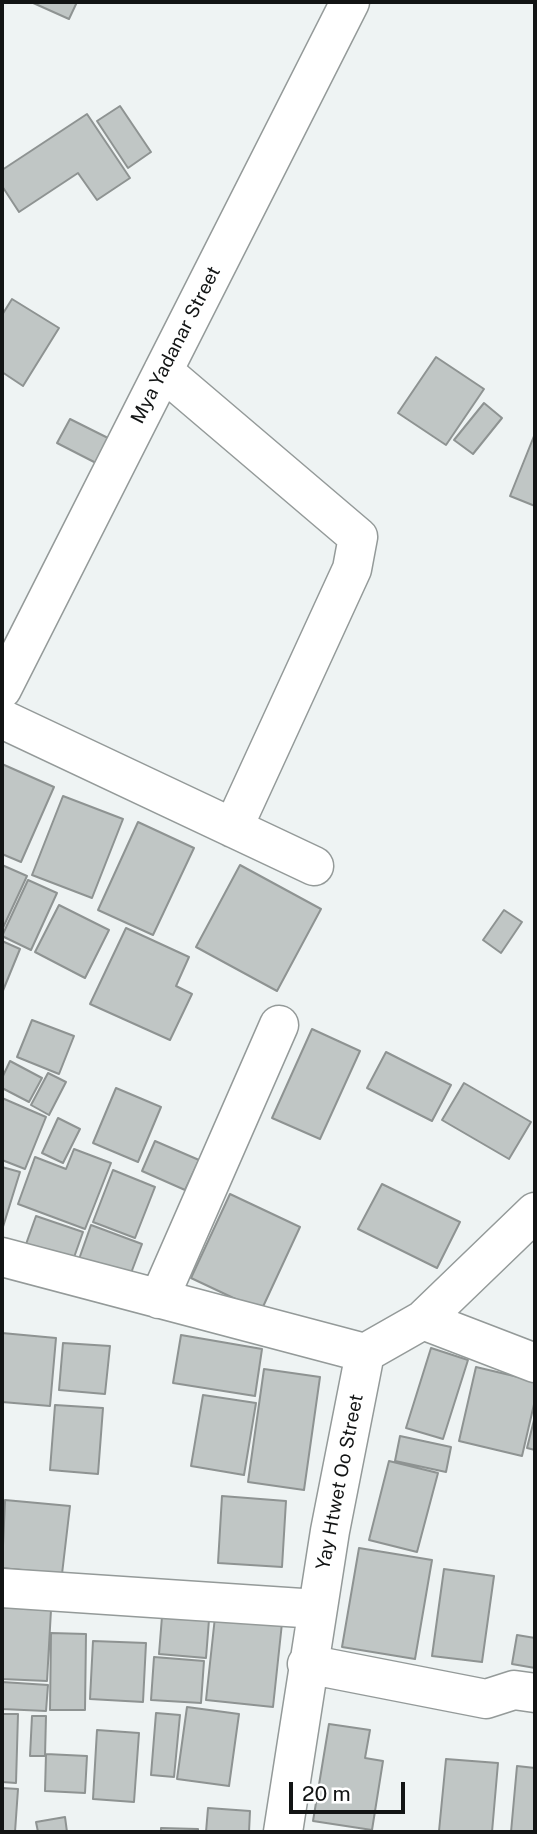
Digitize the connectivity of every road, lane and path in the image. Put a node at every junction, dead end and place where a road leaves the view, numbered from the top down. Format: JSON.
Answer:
{"nodes":[{"id":1,"x":350,"y":2,"type":"edge"},
{"id":2,"x":163,"y":371,"type":"junction"},
{"id":3,"x":2,"y":689,"type":"edge"},
{"id":4,"x":2,"y":719,"type":"edge"},
{"id":5,"x":233,"y":828,"type":"junction"},
{"id":6,"x":314,"y":866,"type":"dead end"},
{"id":7,"x":279,"y":1025,"type":"dead end"},
{"id":8,"x":535,"y":1212,"type":"edge"},
{"id":9,"x":2,"y":1257,"type":"edge"},
{"id":10,"x":159,"y":1299,"type":"junction"},
{"id":11,"x":423,"y":1320,"type":"junction"},
{"id":12,"x":365,"y":1353,"type":"junction"},
{"id":13,"x":535,"y":1363,"type":"edge"},
{"id":14,"x":2,"y":1588,"type":"edge"},
{"id":15,"x":317,"y":1609,"type":"junction"},
{"id":16,"x":307,"y":1664,"type":"junction"},
{"id":17,"x":535,"y":1693,"type":"edge"},
{"id":18,"x":283,"y":1832,"type":"edge"}],
"edges":[{"from":1,"to":2,"type":"street","name":"Mya Yadanar Street"},
{"from":2,"to":3,"type":"street","name":"Mya Yadanar Street"},
{"from":2,"to":5,"type":"street"},
{"from":4,"to":5,"type":"street"},
{"from":5,"to":6,"type":"street"},
{"from":7,"to":10,"type":"street"},
{"from":8,"to":11,"type":"street"},
{"from":9,"to":10,"type":"street"},
{"from":10,"to":12,"type":"street"},
{"from":11,"to":12,"type":"street"},
{"from":11,"to":13,"type":"street"},
{"from":12,"to":15,"type":"street","name":"Yay Htwet Oo Street"},
{"from":14,"to":15,"type":"street"},
{"from":15,"to":16,"type":"street","name":"Yay Htwet Oo Street"},
{"from":16,"to":17,"type":"street"},
{"from":16,"to":18,"type":"street","name":"Yay Htwet Oo Street"}]}
